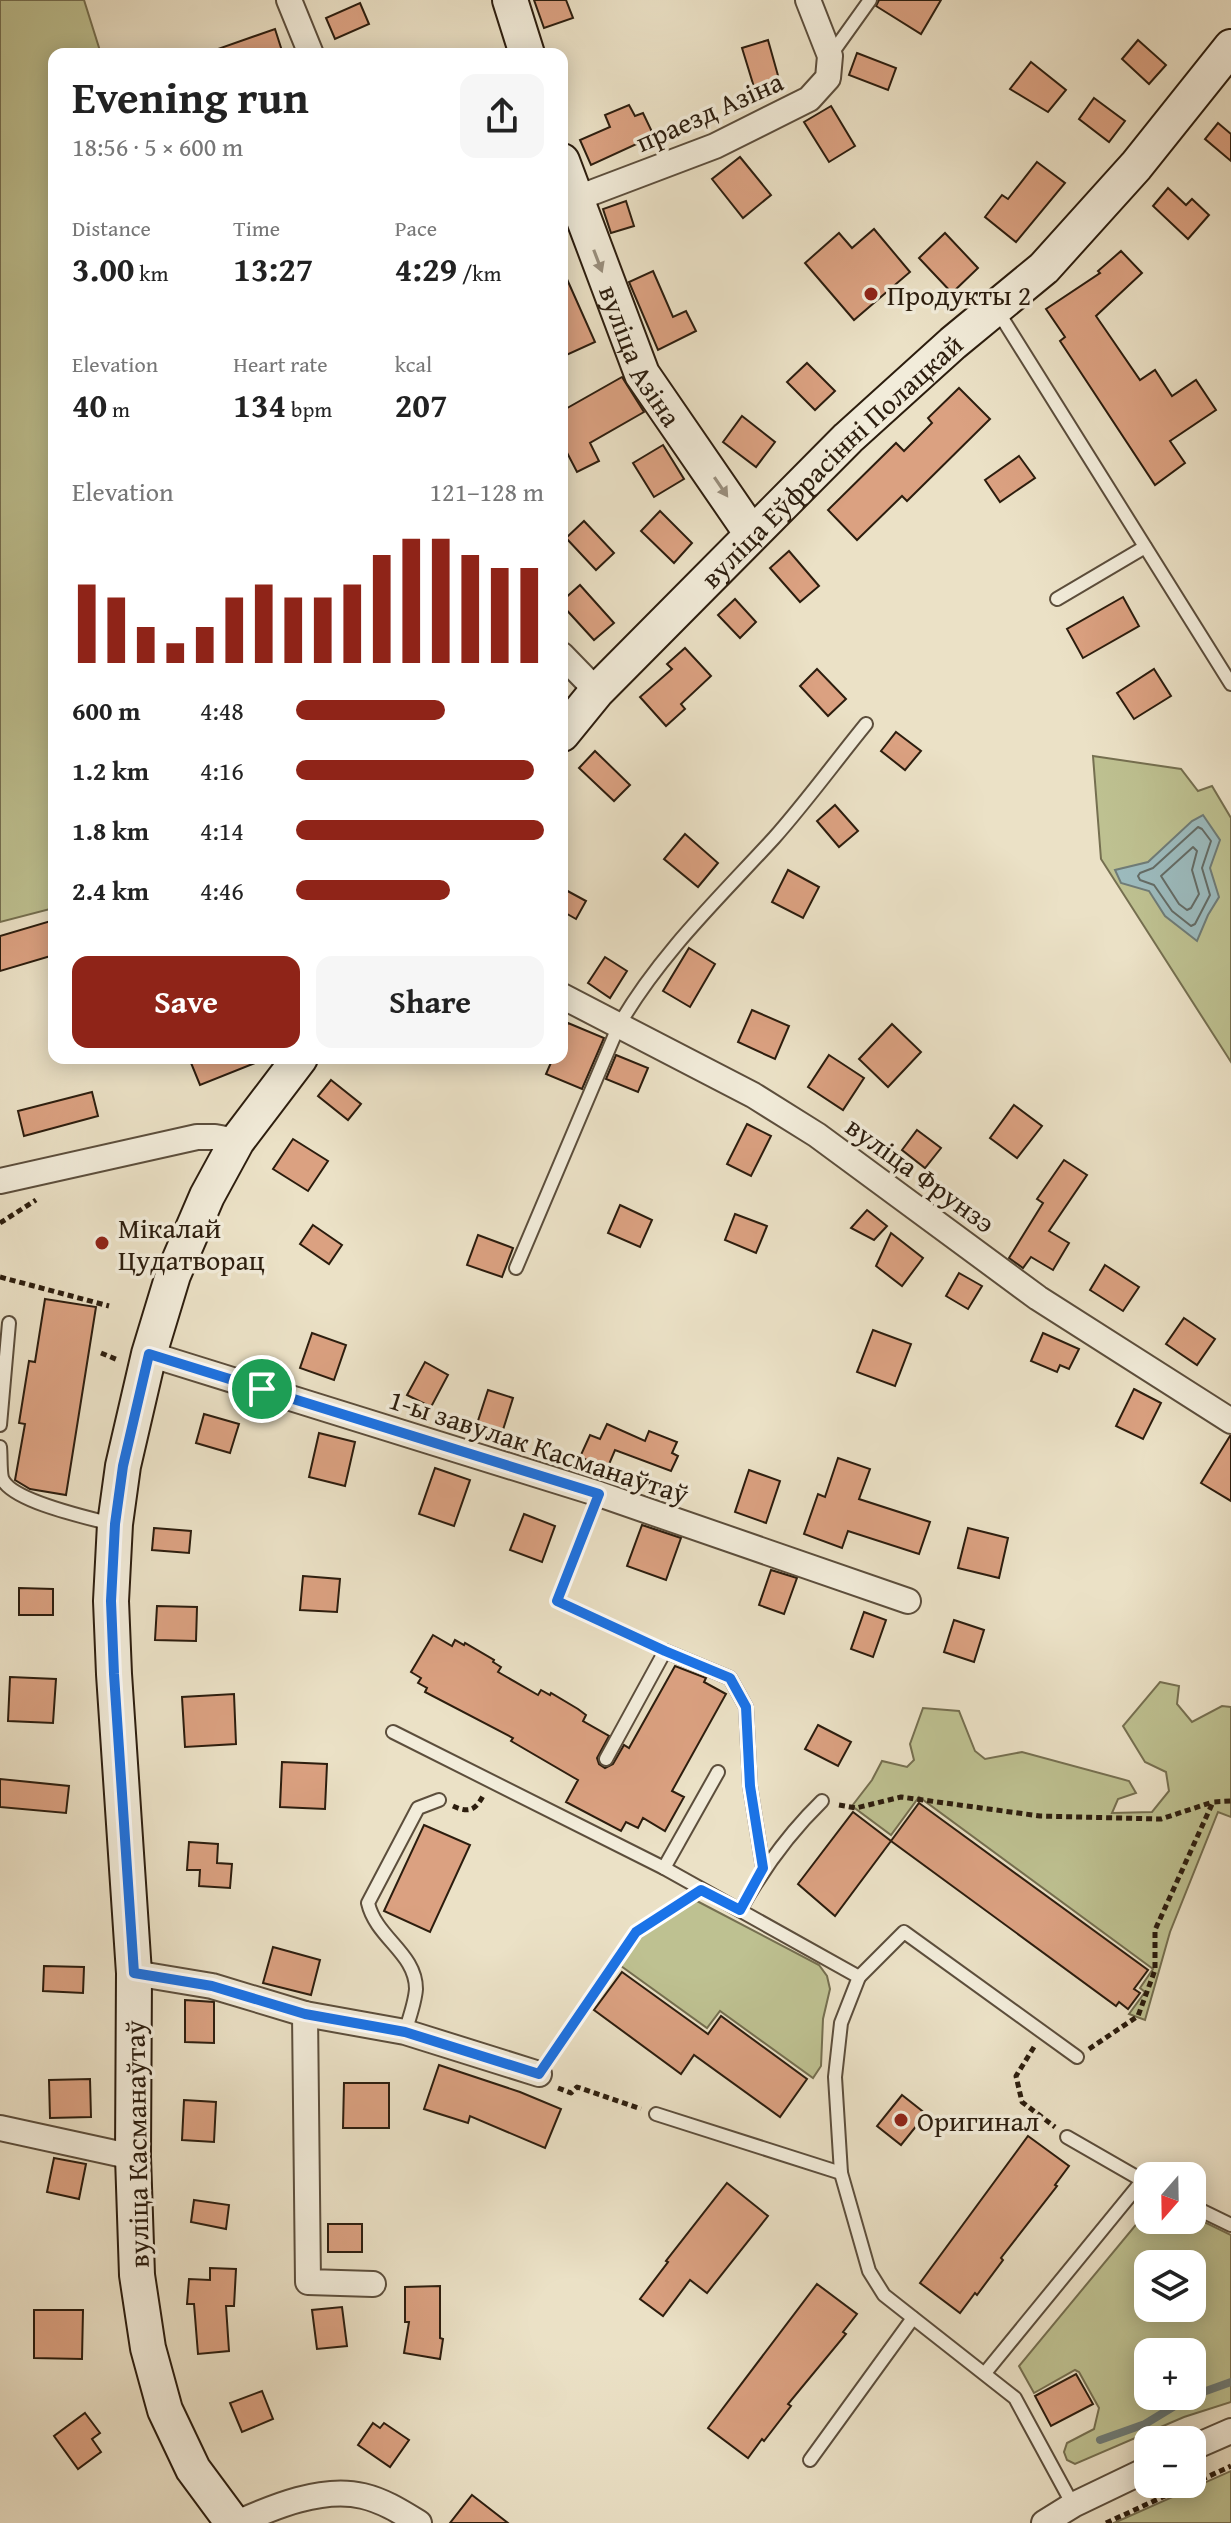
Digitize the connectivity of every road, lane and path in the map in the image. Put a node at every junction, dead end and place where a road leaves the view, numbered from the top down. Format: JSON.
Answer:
{"nodes":[{"id":1,"x":289,"y":0,"type":"edge"},
{"id":2,"x":510,"y":0,"type":"edge"},
{"id":3,"x":808,"y":0,"type":"edge"},
{"id":4,"x":870,"y":0,"type":"edge"},
{"id":5,"x":1231,"y":47,"type":"edge"},
{"id":6,"x":309,"y":48,"type":"edge"},
{"id":7,"x":525,"y":48,"type":"edge"},
{"id":8,"x":830,"y":56,"type":"junction"},
{"id":9,"x":568,"y":179,"type":"edge"},
{"id":10,"x":575,"y":199,"type":"junction"},
{"id":11,"x":997,"y":309,"type":"junction"},
{"id":12,"x":752,"y":534,"type":"junction"},
{"id":13,"x":1145,"y":547,"type":"junction"},
{"id":14,"x":1057,"y":599,"type":"dead end"},
{"id":15,"x":568,"y":661,"type":"edge"},
{"id":16,"x":1231,"y":684,"type":"edge"},
{"id":17,"x":597,"y":691,"type":"junction"},
{"id":18,"x":866,"y":724,"type":"dead end"},
{"id":19,"x":568,"y":727,"type":"edge"},
{"id":20,"x":568,"y":999,"type":"edge"},
{"id":21,"x":619,"y":1025,"type":"junction"},
{"id":22,"x":295,"y":1064,"type":"edge"},
{"id":23,"x":237,"y":1141,"type":"junction"},
{"id":24,"x":0,"y":1181,"type":"edge"},
{"id":25,"x":45,"y":1194,"type":"dead end"},
{"id":26,"x":0,"y":1223,"type":"edge"},
{"id":27,"x":516,"y":1268,"type":"dead end"},
{"id":28,"x":0,"y":1277,"type":"edge"},
{"id":29,"x":109,"y":1306,"type":"dead end"},
{"id":30,"x":9,"y":1323,"type":"dead end"},
{"id":31,"x":149,"y":1354,"type":"junction"},
{"id":32,"x":1231,"y":1421,"type":"edge"},
{"id":33,"x":0,"y":1425,"type":"edge"},
{"id":34,"x":0,"y":1447,"type":"edge"},
{"id":35,"x":599,"y":1494,"type":"junction"},
{"id":36,"x":115,"y":1524,"type":"junction"},
{"id":37,"x":908,"y":1601,"type":"dead end"},
{"id":38,"x":665,"y":1651,"type":"junction"},
{"id":39,"x":393,"y":1732,"type":"dead end"},
{"id":40,"x":606,"y":1759,"type":"dead end"},
{"id":41,"x":718,"y":1772,"type":"dead end"},
{"id":42,"x":439,"y":1800,"type":"dead end"},
{"id":43,"x":822,"y":1801,"type":"joint"},
{"id":44,"x":1231,"y":1801,"type":"edge"},
{"id":45,"x":1213,"y":1802,"type":"junction"},
{"id":46,"x":664,"y":1868,"type":"junction"},
{"id":47,"x":763,"y":1868,"type":"junction"},
{"id":48,"x":701,"y":1890,"type":"junction"},
{"id":49,"x":740,"y":1910,"type":"junction"},
{"id":50,"x":134,"y":1973,"type":"junction"},
{"id":51,"x":859,"y":1977,"type":"junction"},
{"id":52,"x":305,"y":2014,"type":"junction"},
{"id":53,"x":405,"y":2032,"type":"junction"},
{"id":54,"x":1043,"y":2033,"type":"junction"},
{"id":55,"x":1077,"y":2057,"type":"joint"},
{"id":56,"x":543,"y":2079,"type":"junction"},
{"id":57,"x":656,"y":2114,"type":"joint"},
{"id":58,"x":0,"y":2128,"type":"edge"},
{"id":59,"x":1067,"y":2137,"type":"joint"},
{"id":60,"x":133,"y":2157,"type":"junction"},
{"id":61,"x":841,"y":2173,"type":"junction"},
{"id":62,"x":1134,"y":2176,"type":"edge"},
{"id":63,"x":1134,"y":2195,"type":"edge"},
{"id":64,"x":1206,"y":2213,"type":"edge"},
{"id":65,"x":1231,"y":2225,"type":"edge"},
{"id":66,"x":373,"y":2284,"type":"dead end"},
{"id":67,"x":913,"y":2318,"type":"junction"},
{"id":68,"x":985,"y":2373,"type":"junction"},
{"id":69,"x":1231,"y":2431,"type":"edge"},
{"id":70,"x":1206,"y":2442,"type":"edge"},
{"id":71,"x":810,"y":2460,"type":"dead end"},
{"id":72,"x":1231,"y":2466,"type":"edge"},
{"id":73,"x":1134,"y":2476,"type":"edge"},
{"id":74,"x":1206,"y":2478,"type":"edge"},
{"id":75,"x":1161,"y":2498,"type":"edge"},
{"id":76,"x":1073,"y":2505,"type":"junction"},
{"id":77,"x":235,"y":2523,"type":"edge"},
{"id":78,"x":419,"y":2523,"type":"edge"},
{"id":79,"x":1044,"y":2523,"type":"edge"},
{"id":80,"x":1106,"y":2523,"type":"edge"}],
"edges":[{"from":1,"to":6,"type":"street"},
{"from":2,"to":7,"type":"main road"},
{"from":3,"to":8,"type":"street"},
{"from":4,"to":8,"type":"lane"},
{"from":5,"to":11,"type":"main road","name":"вуліца Еўфрасінні Полацкай"},
{"from":8,"to":10,"type":"street","name":"праезд Азіна"},
{"from":9,"to":10,"type":"main road","name":"вуліца Азіна"},
{"from":10,"to":12,"type":"main road","name":"вуліца Азіна","one_way":true},
{"from":11,"to":12,"type":"main road","name":"вуліца Еўфрасінні Полацкай"},
{"from":11,"to":13,"type":"lane"},
{"from":12,"to":17,"type":"main road","name":"вуліца Еўфрасінні Полацкай"},
{"from":13,"to":14,"type":"lane"},
{"from":13,"to":16,"type":"lane"},
{"from":15,"to":17,"type":"street"},
{"from":17,"to":19,"type":"main road","name":"вуліца Еўфрасінні Полацкай"},
{"from":18,"to":21,"type":"lane"},
{"from":20,"to":21,"type":"street","name":"вуліца Фрунзэ"},
{"from":21,"to":27,"type":"lane"},
{"from":21,"to":32,"type":"street","name":"вуліца Фрунзэ"},
{"from":22,"to":23,"type":"main road"},
{"from":23,"to":24,"type":"street"},
{"from":23,"to":31,"type":"main road","name":"вуліца Касманаўтаў"},
{"from":25,"to":26,"type":"path"},
{"from":28,"to":29,"type":"path"},
{"from":30,"to":33,"type":"lane"},
{"from":31,"to":35,"type":"street","name":"1-ы завулак Касманаўтаў"},
{"from":31,"to":36,"type":"main road","name":"вуліца Касманаўтаў"},
{"from":34,"to":36,"type":"lane"},
{"from":35,"to":37,"type":"street","name":"1-ы завулак Касманаўтаў"},
{"from":35,"to":38,"type":"path"},
{"from":36,"to":50,"type":"main road","name":"вуліца Касманаўтаў"},
{"from":38,"to":40,"type":"lane"},
{"from":38,"to":47,"type":"lane"},
{"from":39,"to":46,"type":"lane"},
{"from":41,"to":46,"type":"lane"},
{"from":42,"to":53,"type":"lane"},
{"from":43,"to":45,"type":"path"},
{"from":43,"to":47,"type":"lane"},
{"from":44,"to":45,"type":"path"},
{"from":45,"to":55,"type":"path"},
{"from":46,"to":48,"type":"lane"},
{"from":47,"to":49,"type":"lane"},
{"from":48,"to":49,"type":"lane"},
{"from":48,"to":56,"type":"path"},
{"from":49,"to":51,"type":"lane"},
{"from":50,"to":52,"type":"street"},
{"from":50,"to":60,"type":"main road","name":"вуліца Касманаўтаў"},
{"from":51,"to":54,"type":"lane"},
{"from":51,"to":61,"type":"lane"},
{"from":52,"to":53,"type":"street"},
{"from":52,"to":66,"type":"street"},
{"from":53,"to":56,"type":"street"},
{"from":54,"to":55,"type":"lane"},
{"from":54,"to":59,"type":"path"},
{"from":56,"to":57,"type":"path"},
{"from":57,"to":61,"type":"lane"},
{"from":58,"to":60,"type":"street"},
{"from":59,"to":62,"type":"lane"},
{"from":60,"to":77,"type":"main road","name":"вуліца Касманаўтаў"},
{"from":61,"to":67,"type":"lane"},
{"from":63,"to":68,"type":"lane"},
{"from":64,"to":65,"type":"lane"},
{"from":67,"to":68,"type":"lane"},
{"from":67,"to":71,"type":"lane"},
{"from":68,"to":76,"type":"lane"},
{"from":69,"to":70,"type":"street"},
{"from":72,"to":74,"type":"path"},
{"from":73,"to":76,"type":"street"},
{"from":75,"to":80,"type":"path"},
{"from":76,"to":79,"type":"street"},
{"from":77,"to":78,"type":"street"}]}
